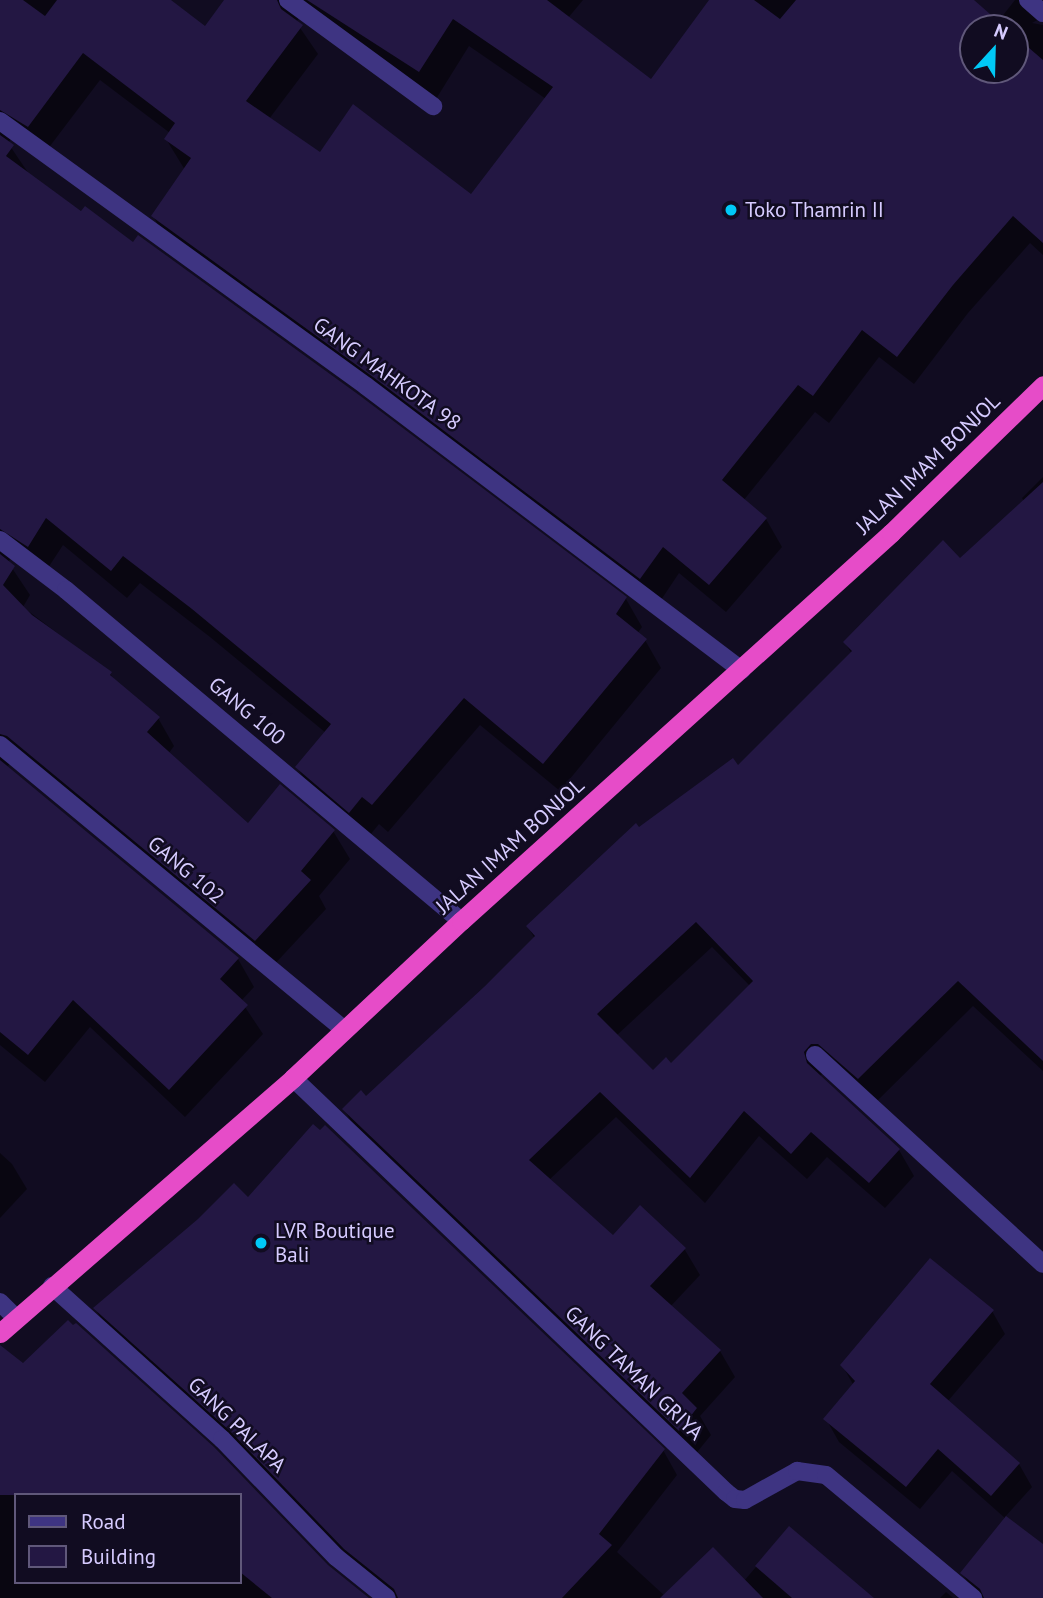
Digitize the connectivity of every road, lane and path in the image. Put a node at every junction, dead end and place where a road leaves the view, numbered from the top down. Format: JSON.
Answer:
{"nodes":[{"id":1,"x":288,"y":0,"type":"edge"},
{"id":2,"x":1028,"y":0,"type":"edge"},
{"id":3,"x":1043,"y":13,"type":"edge"},
{"id":4,"x":433,"y":106,"type":"dead end"},
{"id":5,"x":0,"y":121,"type":"edge"},
{"id":6,"x":1043,"y":385,"type":"edge"},
{"id":7,"x":0,"y":540,"type":"edge"},
{"id":8,"x":742,"y":670,"type":"junction"},
{"id":9,"x":0,"y":745,"type":"edge"},
{"id":10,"x":461,"y":921,"type":"junction"},
{"id":11,"x":344,"y":1030,"type":"junction"},
{"id":12,"x":815,"y":1055,"type":"dead end"},
{"id":13,"x":293,"y":1078,"type":"junction"},
{"id":14,"x":1043,"y":1265,"type":"edge"},
{"id":15,"x":52,"y":1286,"type":"junction"},
{"id":16,"x":0,"y":1302,"type":"edge"},
{"id":17,"x":15,"y":1317,"type":"junction"},
{"id":18,"x":0,"y":1332,"type":"edge"},
{"id":19,"x":387,"y":1598,"type":"edge"},
{"id":20,"x":973,"y":1598,"type":"edge"}],
"edges":[{"from":1,"to":4,"type":"street"},
{"from":2,"to":3,"type":"street"},
{"from":5,"to":8,"type":"street","name":"GANG MAHKOTA 98"},
{"from":6,"to":8,"type":"highway","name":"JALAN IMAM BONJOL"},
{"from":7,"to":10,"type":"street","name":"GANG 100"},
{"from":8,"to":10,"type":"highway","name":"JALAN IMAM BONJOL"},
{"from":9,"to":11,"type":"street","name":"GANG 102"},
{"from":10,"to":11,"type":"highway","name":"JALAN IMAM BONJOL"},
{"from":11,"to":13,"type":"highway","name":"JALAN IMAM BONJOL"},
{"from":12,"to":14,"type":"street"},
{"from":13,"to":15,"type":"highway","name":"JALAN IMAM BONJOL"},
{"from":13,"to":20,"type":"street","name":"GANG TAMAN GRIYA"},
{"from":15,"to":17,"type":"highway","name":"JALAN IMAM BONJOL"},
{"from":15,"to":19,"type":"street","name":"GANG PALAPA"},
{"from":16,"to":17,"type":"street"},
{"from":17,"to":18,"type":"highway","name":"JALAN IMAM BONJOL"}]}
